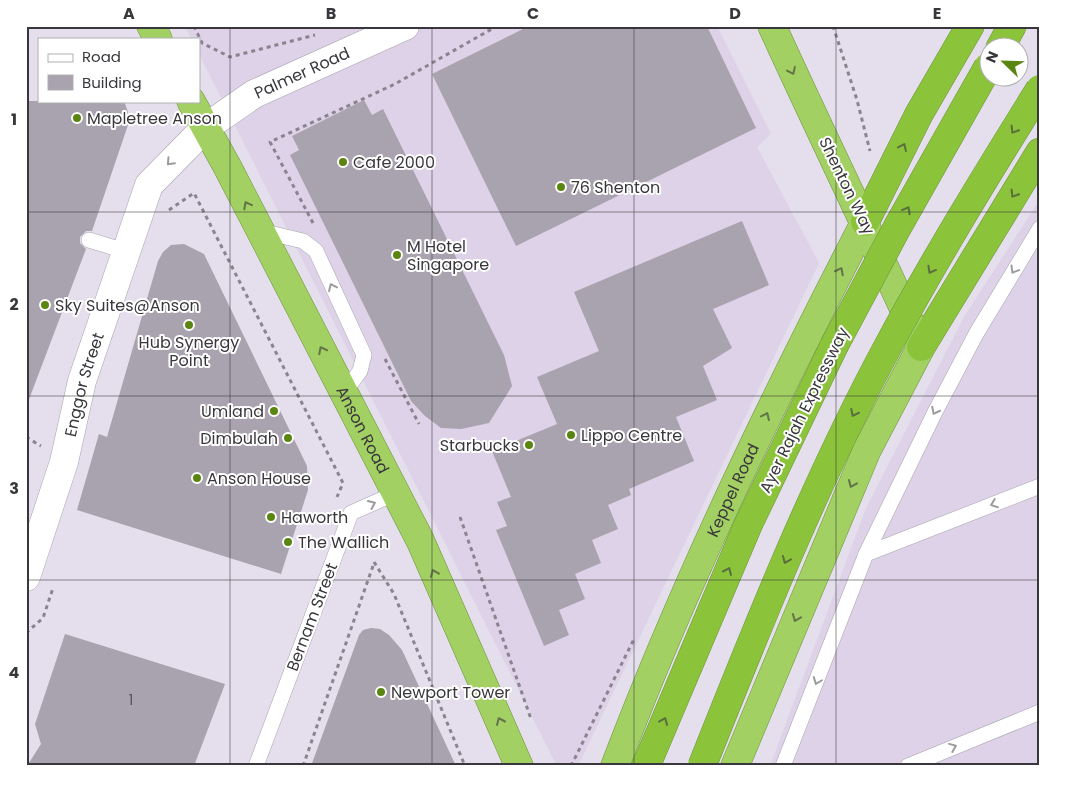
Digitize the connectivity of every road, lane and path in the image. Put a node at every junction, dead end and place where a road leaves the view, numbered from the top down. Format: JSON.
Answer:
{"nodes":[{"id":1,"x":151,"y":26,"type":"edge"},
{"id":2,"x":194,"y":26,"type":"edge"},
{"id":3,"x":406,"y":26,"type":"edge"},
{"id":4,"x":497,"y":26,"type":"edge"},
{"id":5,"x":772,"y":26,"type":"edge"},
{"id":6,"x":833,"y":26,"type":"edge"},
{"id":7,"x":970,"y":26,"type":"edge"},
{"id":8,"x":1012,"y":26,"type":"edge"},
{"id":9,"x":323,"y":33,"type":"dead end"},
{"id":10,"x":157,"y":38,"type":"edge"},
{"id":11,"x":200,"y":38,"type":"edge"},
{"id":12,"x":1005,"y":38,"type":"edge"},
{"id":13,"x":200,"y":39,"type":"edge"},
{"id":14,"x":978,"y":85,"type":"edge"},
{"id":15,"x":1040,"y":89,"type":"edge"},
{"id":16,"x":192,"y":102,"type":"edge"},
{"id":17,"x":205,"y":128,"type":"junction"},
{"id":18,"x":270,"y":142,"type":"dead end"},
{"id":19,"x":1040,"y":152,"type":"edge"},
{"id":20,"x":884,"y":188,"type":"junction"},
{"id":21,"x":194,"y":193,"type":"dead end"},
{"id":22,"x":865,"y":222,"type":"junction"},
{"id":23,"x":1040,"y":228,"type":"edge"},
{"id":24,"x":261,"y":232,"type":"junction"},
{"id":25,"x":89,"y":240,"type":"dead end"},
{"id":26,"x":125,"y":251,"type":"junction"},
{"id":27,"x":921,"y":347,"type":"junction"},
{"id":28,"x":344,"y":393,"type":"junction"},
{"id":29,"x":1040,"y":486,"type":"edge"},
{"id":30,"x":396,"y":494,"type":"junction"},
{"id":31,"x":336,"y":501,"type":"dead end"},
{"id":32,"x":460,"y":517,"type":"dead end"},
{"id":33,"x":866,"y":554,"type":"junction"},
{"id":34,"x":29,"y":560,"type":"edge"},
{"id":35,"x":1040,"y":712,"type":"edge"},
{"id":36,"x":533,"y":726,"type":"dead end"},
{"id":37,"x":256,"y":766,"type":"edge"},
{"id":38,"x":302,"y":766,"type":"edge"},
{"id":39,"x":465,"y":766,"type":"edge"},
{"id":40,"x":519,"y":766,"type":"edge"},
{"id":41,"x":615,"y":766,"type":"edge"},
{"id":42,"x":646,"y":766,"type":"edge"},
{"id":43,"x":702,"y":766,"type":"edge"},
{"id":44,"x":735,"y":766,"type":"edge"},
{"id":45,"x":783,"y":766,"type":"edge"},
{"id":46,"x":908,"y":766,"type":"edge"}],
"edges":[{"from":1,"to":10,"type":"highway"},
{"from":2,"to":11,"type":"path"},
{"from":3,"to":17,"type":"street","name":"Palmer Road"},
{"from":4,"to":18,"type":"path"},
{"from":5,"to":22,"type":"highway","name":"Shenton Way","one_way":true},
{"from":6,"to":20,"type":"path"},
{"from":20,"to":7,"type":"highway","one_way":true},
{"from":8,"to":12,"type":"highway"},
{"from":9,"to":13,"type":"path"},
{"from":42,"to":14,"type":"highway","name":"Ayer Rajah Expressway","one_way":true,"bridge":true},
{"from":15,"to":43,"type":"highway","one_way":true,"bridge":true},
{"from":16,"to":17,"type":"highway","name":"Anson Road"},
{"from":24,"to":17,"type":"highway","name":"Anson Road","one_way":true},
{"from":17,"to":26,"type":"street","name":"Enggor Street","one_way":true},
{"from":19,"to":27,"type":"highway","one_way":true},
{"from":20,"to":22,"type":"highway"},
{"from":21,"to":31,"type":"path"},
{"from":22,"to":27,"type":"highway","name":"Shenton Way"},
{"from":41,"to":22,"type":"highway","name":"Keppel Road","one_way":true},
{"from":23,"to":33,"type":"lane","one_way":true},
{"from":28,"to":24,"type":"highway","name":"Anson Road","one_way":true},
{"from":28,"to":24,"type":"lane","one_way":true},
{"from":25,"to":26,"type":"lane"},
{"from":26,"to":34,"type":"street","name":"Enggor Street"},
{"from":27,"to":44,"type":"highway","one_way":true},
{"from":28,"to":30,"type":"highway","name":"Anson Road"},
{"from":29,"to":33,"type":"lane","one_way":true},
{"from":37,"to":30,"type":"lane","name":"Bernam Street","one_way":true},
{"from":40,"to":30,"type":"highway","name":"Anson Road","one_way":true},
{"from":32,"to":36,"type":"path"},
{"from":33,"to":45,"type":"lane","one_way":true},
{"from":46,"to":35,"type":"lane","one_way":true},
{"from":38,"to":39,"type":"path"}]}
